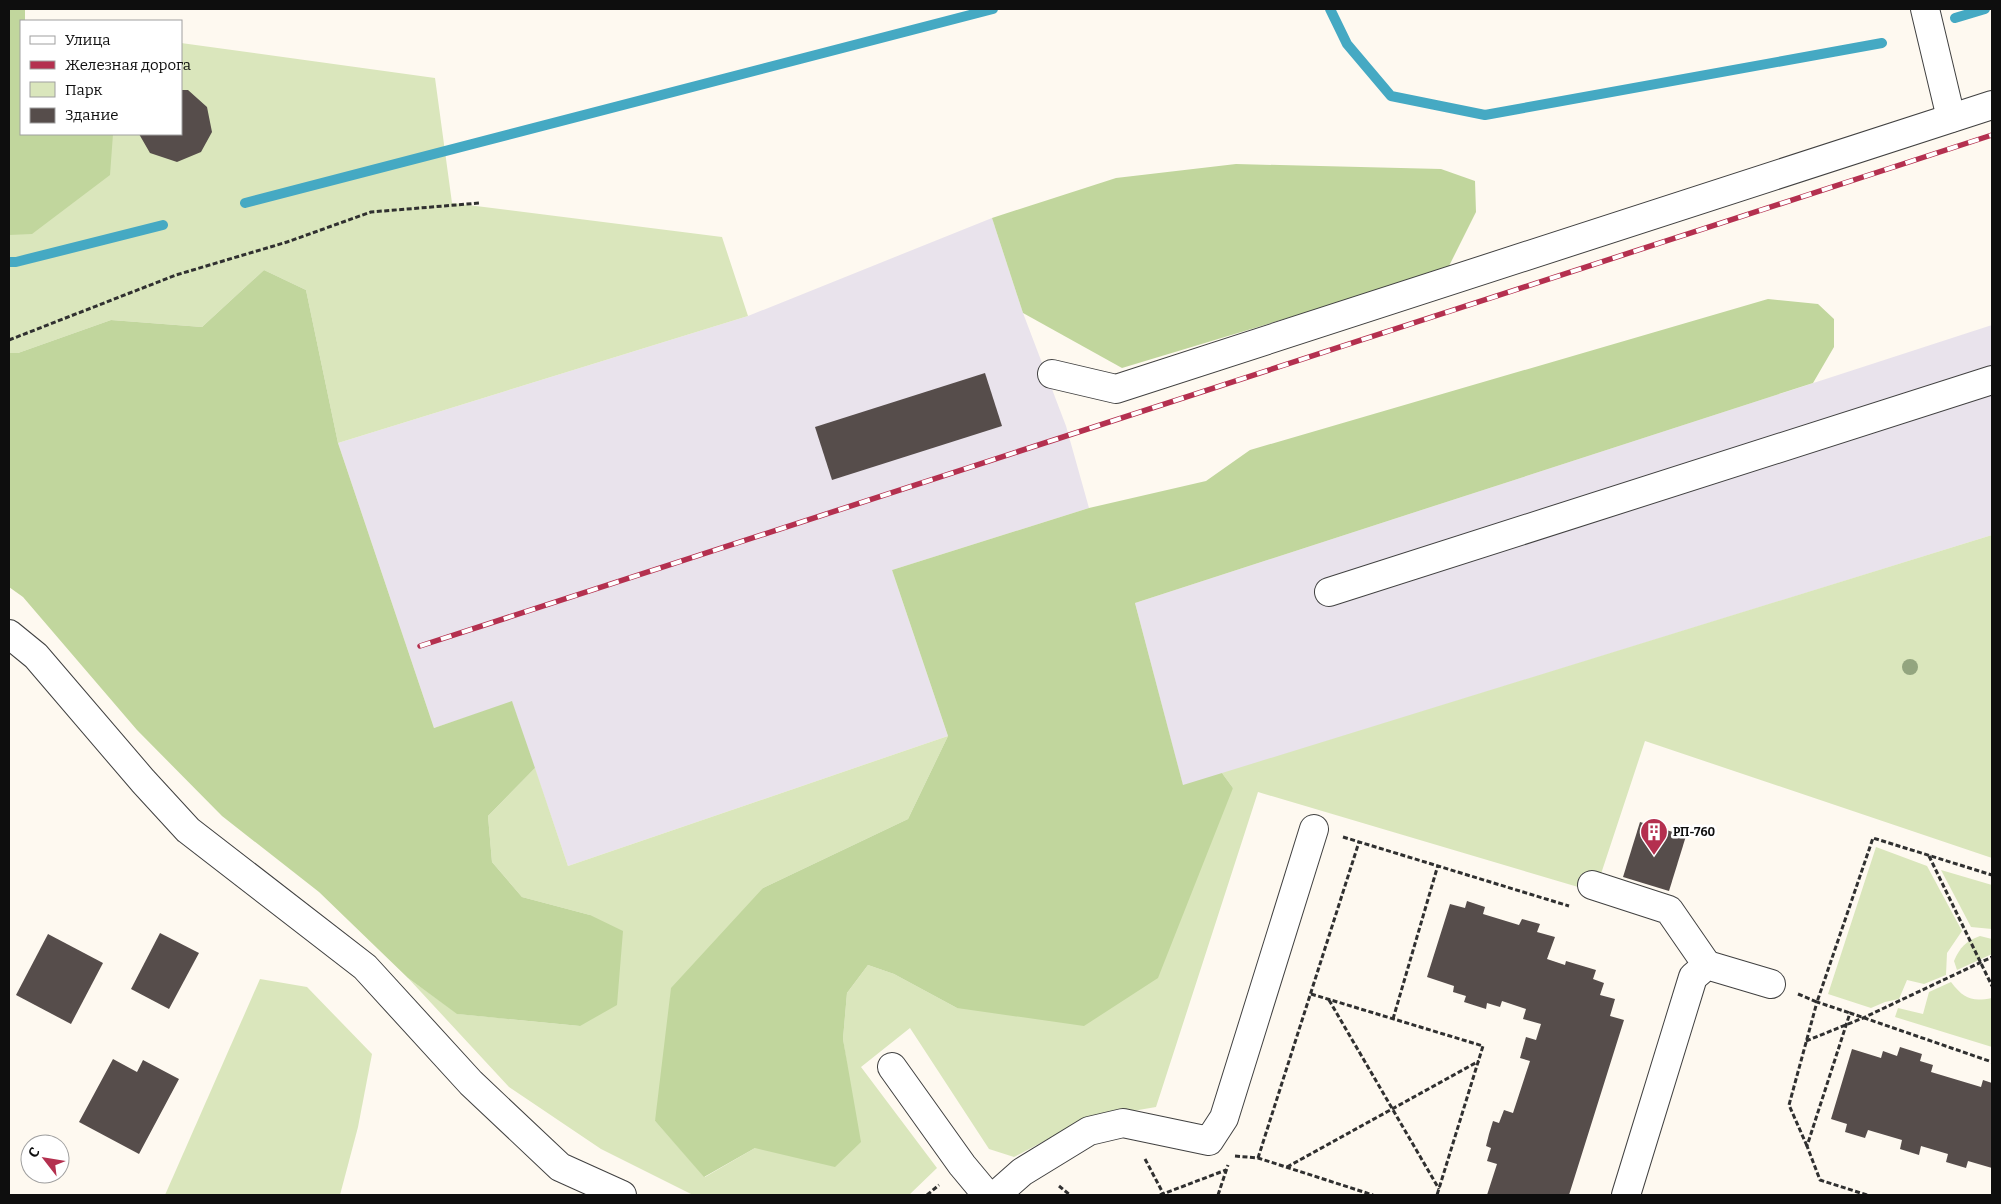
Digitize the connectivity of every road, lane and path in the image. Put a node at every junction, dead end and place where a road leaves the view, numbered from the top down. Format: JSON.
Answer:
{"nodes":[{"id":1,"x":1925,"y":9,"type":"edge"},
{"id":2,"x":1992,"y":105,"type":"edge"},
{"id":3,"x":1951,"y":118,"type":"junction"},
{"id":4,"x":480,"y":203,"type":"dead end"},
{"id":5,"x":9,"y":340,"type":"edge"},
{"id":6,"x":1052,"y":374,"type":"dead end"},
{"id":7,"x":1992,"y":380,"type":"edge"},
{"id":8,"x":1329,"y":592,"type":"dead end"},
{"id":9,"x":9,"y":634,"type":"edge"},
{"id":10,"x":1314,"y":829,"type":"joint"},
{"id":11,"x":1359,"y":842,"type":"junction"},
{"id":12,"x":1928,"y":855,"type":"junction"},
{"id":13,"x":1438,"y":865,"type":"junction"},
{"id":14,"x":1992,"y":875,"type":"edge"},
{"id":15,"x":1592,"y":886,"type":"dead end"},
{"id":16,"x":1577,"y":908,"type":"dead end"},
{"id":17,"x":1992,"y":957,"type":"edge"},
{"id":18,"x":1981,"y":962,"type":"junction"},
{"id":19,"x":1707,"y":965,"type":"junction"},
{"id":20,"x":1771,"y":984,"type":"joint"},
{"id":21,"x":1992,"y":986,"type":"edge"},
{"id":22,"x":1311,"y":994,"type":"junction"},
{"id":23,"x":1329,"y":999,"type":"junction"},
{"id":24,"x":1817,"y":1002,"type":"junction"},
{"id":25,"x":1850,"y":1013,"type":"junction"},
{"id":26,"x":1863,"y":1018,"type":"junction"},
{"id":27,"x":1394,"y":1019,"type":"junction"},
{"id":28,"x":1846,"y":1025,"type":"junction"},
{"id":29,"x":1806,"y":1041,"type":"junction"},
{"id":30,"x":1479,"y":1061,"type":"junction"},
{"id":31,"x":1992,"y":1062,"type":"edge"},
{"id":32,"x":892,"y":1067,"type":"dead end"},
{"id":33,"x":1393,"y":1109,"type":"junction"},
{"id":34,"x":1807,"y":1146,"type":"junction"},
{"id":35,"x":1142,"y":1153,"type":"dead end"},
{"id":36,"x":1231,"y":1156,"type":"dead end"},
{"id":37,"x":1258,"y":1158,"type":"junction"},
{"id":38,"x":1229,"y":1162,"type":"dead end"},
{"id":39,"x":1287,"y":1167,"type":"junction"},
{"id":40,"x":1226,"y":1169,"type":"junction"},
{"id":41,"x":1439,"y":1189,"type":"junction"},
{"id":42,"x":622,"y":1195,"type":"edge"},
{"id":43,"x":987,"y":1195,"type":"edge"},
{"id":44,"x":996,"y":1195,"type":"edge"},
{"id":45,"x":1162,"y":1195,"type":"edge"},
{"id":46,"x":1218,"y":1195,"type":"edge"},
{"id":47,"x":1373,"y":1195,"type":"edge"},
{"id":48,"x":1437,"y":1195,"type":"edge"},
{"id":49,"x":1626,"y":1195,"type":"edge"},
{"id":50,"x":1867,"y":1195,"type":"edge"}],
"edges":[{"from":1,"to":3,"type":"street"},
{"from":2,"to":3,"type":"street"},
{"from":3,"to":6,"type":"street"},
{"from":4,"to":5,"type":"path"},
{"from":7,"to":8,"type":"street"},
{"from":9,"to":42,"type":"street"},
{"from":10,"to":11,"type":"path"},
{"from":10,"to":44,"type":"street"},
{"from":11,"to":13,"type":"path"},
{"from":11,"to":22,"type":"path"},
{"from":12,"to":14,"type":"path"},
{"from":12,"to":18,"type":"path"},
{"from":12,"to":24,"type":"path"},
{"from":13,"to":16,"type":"path"},
{"from":13,"to":27,"type":"path"},
{"from":15,"to":19,"type":"street"},
{"from":17,"to":18,"type":"path"},
{"from":18,"to":21,"type":"path"},
{"from":18,"to":26,"type":"path"},
{"from":19,"to":20,"type":"street"},
{"from":19,"to":49,"type":"street"},
{"from":20,"to":24,"type":"path"},
{"from":22,"to":23,"type":"path"},
{"from":22,"to":37,"type":"path"},
{"from":23,"to":27,"type":"path"},
{"from":23,"to":33,"type":"path"},
{"from":24,"to":25,"type":"path"},
{"from":24,"to":29,"type":"path"},
{"from":25,"to":26,"type":"path"},
{"from":25,"to":28,"type":"path"},
{"from":26,"to":28,"type":"path"},
{"from":26,"to":31,"type":"path"},
{"from":27,"to":30,"type":"path"},
{"from":28,"to":29,"type":"path"},
{"from":28,"to":34,"type":"path"},
{"from":29,"to":34,"type":"path"},
{"from":30,"to":33,"type":"path"},
{"from":30,"to":41,"type":"path"},
{"from":32,"to":43,"type":"street"},
{"from":33,"to":39,"type":"path"},
{"from":33,"to":41,"type":"path"},
{"from":34,"to":50,"type":"path"},
{"from":35,"to":45,"type":"path"},
{"from":36,"to":37,"type":"path"},
{"from":37,"to":39,"type":"path"},
{"from":38,"to":40,"type":"path"},
{"from":39,"to":47,"type":"path"},
{"from":40,"to":45,"type":"path"},
{"from":40,"to":46,"type":"path"},
{"from":41,"to":48,"type":"path"}]}
